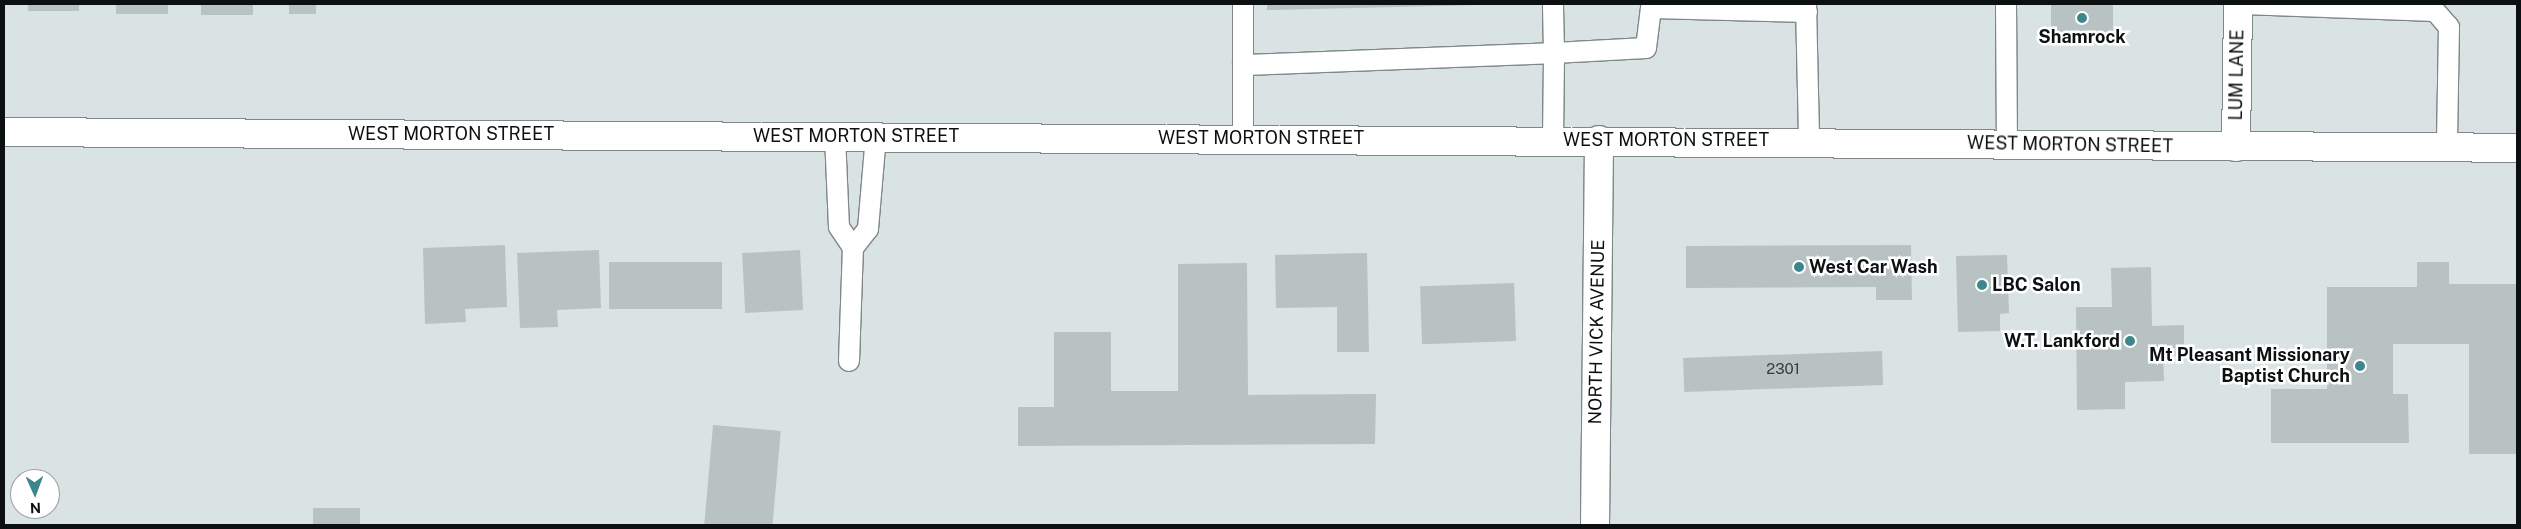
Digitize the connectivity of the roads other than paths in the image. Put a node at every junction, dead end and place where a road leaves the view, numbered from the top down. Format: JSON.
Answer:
{"nodes":[{"id":1,"x":1243,"y":4,"type":"edge"},
{"id":2,"x":1553,"y":4,"type":"edge"},
{"id":3,"x":2006,"y":4,"type":"edge"},
{"id":4,"x":2238,"y":4,"type":"edge"},
{"id":5,"x":2243,"y":4,"type":"edge"},
{"id":6,"x":1807,"y":8,"type":"edge"},
{"id":7,"x":1554,"y":53,"type":"junction"},
{"id":8,"x":1243,"y":65,"type":"junction"},
{"id":9,"x":4,"y":132,"type":"edge"},
{"id":10,"x":836,"y":136,"type":"junction"},
{"id":11,"x":876,"y":136,"type":"junction"},
{"id":12,"x":1243,"y":138,"type":"junction"},
{"id":13,"x":1553,"y":140,"type":"junction"},
{"id":14,"x":1599,"y":140,"type":"junction"},
{"id":15,"x":1809,"y":141,"type":"junction"},
{"id":16,"x":2007,"y":144,"type":"junction"},
{"id":17,"x":2236,"y":146,"type":"junction"},
{"id":18,"x":2447,"y":147,"type":"junction"},
{"id":19,"x":2517,"y":148,"type":"edge"},
{"id":20,"x":853,"y":248,"type":"junction"},
{"id":21,"x":849,"y":361,"type":"dead end"},
{"id":22,"x":1595,"y":525,"type":"edge"}],
"edges":[{"from":1,"to":8,"type":"lane"},
{"from":2,"to":7,"type":"lane"},
{"from":3,"to":16,"type":"lane"},
{"from":4,"to":17,"type":"main road","name":"LUM LANE"},
{"from":5,"to":18,"type":"lane"},
{"from":6,"to":7,"type":"lane"},
{"from":6,"to":15,"type":"lane"},
{"from":7,"to":8,"type":"lane"},
{"from":7,"to":13,"type":"lane"},
{"from":8,"to":12,"type":"lane"},
{"from":9,"to":10,"type":"main road","name":"WEST MORTON STREET"},
{"from":10,"to":11,"type":"main road","name":"WEST MORTON STREET"},
{"from":10,"to":20,"type":"lane"},
{"from":11,"to":12,"type":"main road","name":"WEST MORTON STREET"},
{"from":11,"to":20,"type":"lane"},
{"from":12,"to":13,"type":"main road","name":"WEST MORTON STREET"},
{"from":13,"to":14,"type":"main road","name":"WEST MORTON STREET"},
{"from":14,"to":15,"type":"main road","name":"WEST MORTON STREET"},
{"from":14,"to":22,"type":"main road","name":"NORTH VICK AVENUE"},
{"from":15,"to":16,"type":"main road","name":"WEST MORTON STREET"},
{"from":16,"to":17,"type":"main road","name":"WEST MORTON STREET"},
{"from":17,"to":18,"type":"main road","name":"WEST MORTON STREET"},
{"from":18,"to":19,"type":"main road","name":"WEST MORTON STREET"},
{"from":20,"to":21,"type":"lane"}]}
